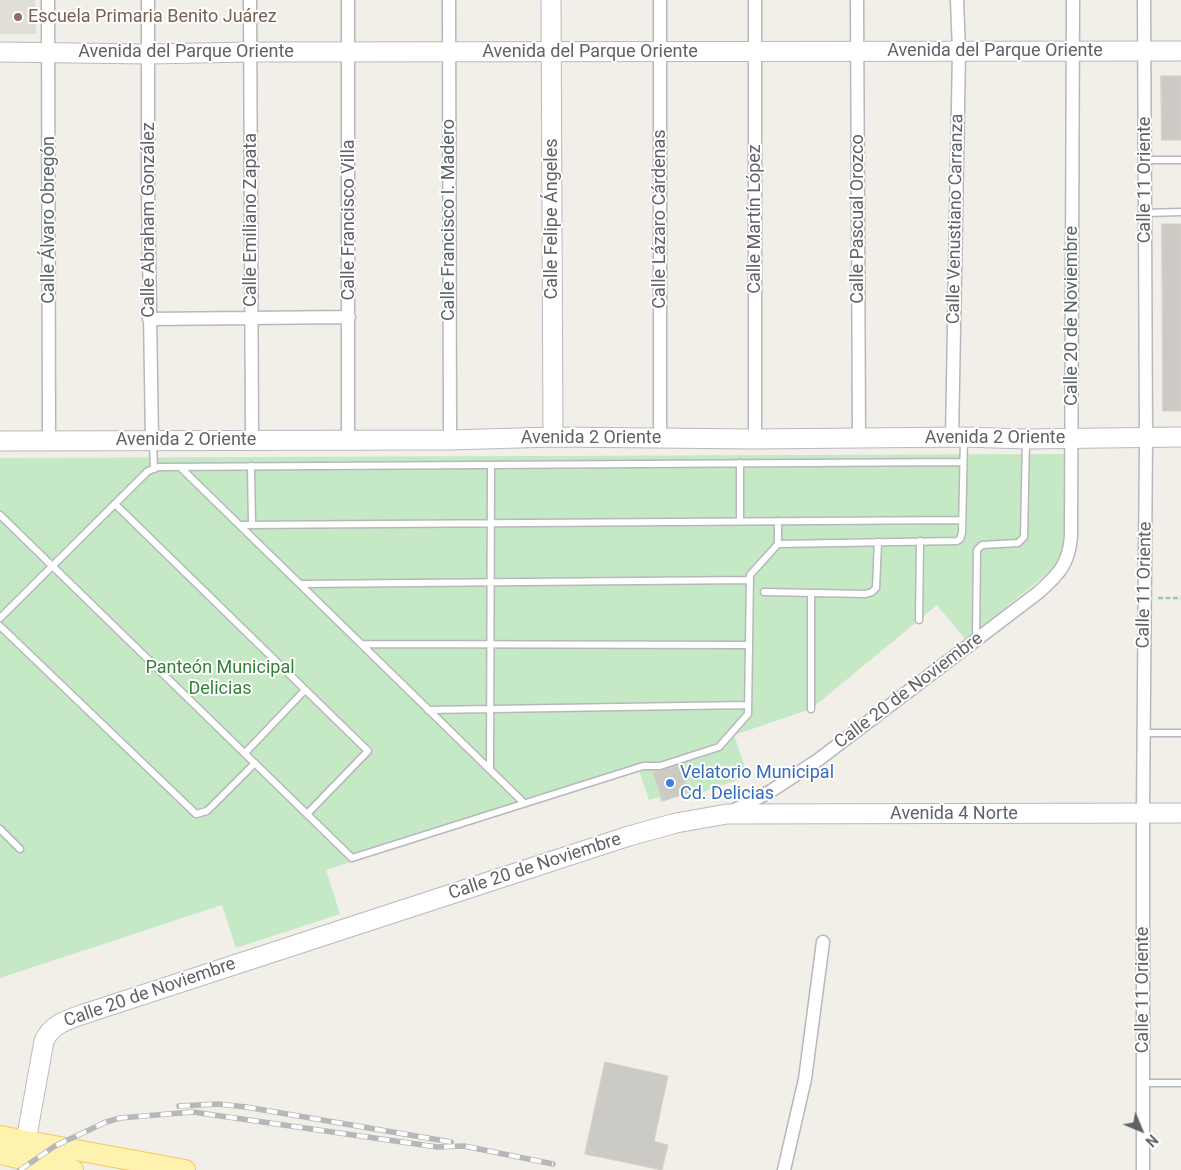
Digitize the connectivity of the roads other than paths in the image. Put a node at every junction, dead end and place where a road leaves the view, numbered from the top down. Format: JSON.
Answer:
{"nodes":[{"id":1,"x":48,"y":0,"type":"edge"},
{"id":2,"x":148,"y":0,"type":"edge"},
{"id":3,"x":250,"y":0,"type":"edge"},
{"id":4,"x":348,"y":0,"type":"edge"},
{"id":5,"x":449,"y":0,"type":"edge"},
{"id":6,"x":551,"y":0,"type":"edge"},
{"id":7,"x":660,"y":0,"type":"edge"},
{"id":8,"x":755,"y":0,"type":"edge"},
{"id":9,"x":857,"y":0,"type":"edge"},
{"id":10,"x":957,"y":0,"type":"edge"},
{"id":11,"x":1073,"y":0,"type":"edge"},
{"id":12,"x":1144,"y":0,"type":"edge"},
{"id":13,"x":551,"y":51,"type":"junction"},
{"id":14,"x":755,"y":51,"type":"junction"},
{"id":15,"x":857,"y":51,"type":"junction"},
{"id":16,"x":958,"y":51,"type":"junction"},
{"id":17,"x":1074,"y":51,"type":"junction"},
{"id":18,"x":1144,"y":51,"type":"junction"},
{"id":19,"x":1181,"y":51,"type":"edge"},
{"id":20,"x":0,"y":52,"type":"edge"},
{"id":21,"x":48,"y":52,"type":"junction"},
{"id":22,"x":250,"y":52,"type":"junction"},
{"id":23,"x":348,"y":52,"type":"junction"},
{"id":24,"x":449,"y":52,"type":"junction"},
{"id":25,"x":660,"y":52,"type":"junction"},
{"id":26,"x":149,"y":54,"type":"junction"},
{"id":27,"x":1144,"y":160,"type":"junction"},
{"id":28,"x":1181,"y":160,"type":"edge"},
{"id":29,"x":1181,"y":212,"type":"edge"},
{"id":30,"x":1145,"y":213,"type":"junction"},
{"id":31,"x":349,"y":317,"type":"junction"},
{"id":32,"x":252,"y":318,"type":"junction"},
{"id":33,"x":149,"y":319,"type":"junction"},
{"id":34,"x":958,"y":437,"type":"junction"},
{"id":35,"x":1071,"y":437,"type":"junction"},
{"id":36,"x":1146,"y":437,"type":"junction"},
{"id":37,"x":1181,"y":437,"type":"edge"},
{"id":38,"x":553,"y":438,"type":"junction"},
{"id":39,"x":660,"y":438,"type":"junction"},
{"id":40,"x":755,"y":438,"type":"junction"},
{"id":41,"x":859,"y":438,"type":"junction"},
{"id":42,"x":1026,"y":439,"type":"junction"},
{"id":43,"x":49,"y":440,"type":"junction"},
{"id":44,"x":152,"y":440,"type":"junction"},
{"id":45,"x":252,"y":440,"type":"junction"},
{"id":46,"x":348,"y":440,"type":"junction"},
{"id":47,"x":450,"y":440,"type":"junction"},
{"id":48,"x":0,"y":441,"type":"edge"},
{"id":49,"x":963,"y":462,"type":"junction"},
{"id":50,"x":740,"y":463,"type":"junction"},
{"id":51,"x":491,"y":465,"type":"junction"},
{"id":52,"x":251,"y":466,"type":"junction"},
{"id":53,"x":180,"y":467,"type":"junction"},
{"id":54,"x":154,"y":469,"type":"junction"},
{"id":55,"x":115,"y":504,"type":"junction"},
{"id":56,"x":0,"y":514,"type":"edge"},
{"id":57,"x":962,"y":520,"type":"junction"},
{"id":58,"x":740,"y":521,"type":"junction"},
{"id":59,"x":778,"y":521,"type":"junction"},
{"id":60,"x":490,"y":523,"type":"junction"},
{"id":61,"x":240,"y":525,"type":"junction"},
{"id":62,"x":252,"y":525,"type":"junction"},
{"id":63,"x":920,"y":541,"type":"junction"},
{"id":64,"x":878,"y":542,"type":"junction"},
{"id":65,"x":778,"y":544,"type":"junction"},
{"id":66,"x":52,"y":566,"type":"junction"},
{"id":67,"x":750,"y":580,"type":"junction"},
{"id":68,"x":490,"y":582,"type":"junction"},
{"id":69,"x":300,"y":584,"type":"junction"},
{"id":70,"x":764,"y":592,"type":"dead end"},
{"id":71,"x":811,"y":593,"type":"junction"},
{"id":72,"x":0,"y":618,"type":"edge"},
{"id":73,"x":919,"y":620,"type":"dead end"},
{"id":74,"x":0,"y":626,"type":"edge"},
{"id":75,"x":976,"y":640,"type":"junction"},
{"id":76,"x":362,"y":644,"type":"junction"},
{"id":77,"x":490,"y":644,"type":"junction"},
{"id":78,"x":749,"y":645,"type":"junction"},
{"id":79,"x":305,"y":690,"type":"junction"},
{"id":80,"x":748,"y":705,"type":"junction"},
{"id":81,"x":811,"y":708,"type":"dead end"},
{"id":82,"x":490,"y":709,"type":"junction"},
{"id":83,"x":428,"y":710,"type":"junction"},
{"id":84,"x":1144,"y":733,"type":"junction"},
{"id":85,"x":1181,"y":733,"type":"edge"},
{"id":86,"x":245,"y":753,"type":"junction"},
{"id":87,"x":255,"y":763,"type":"junction"},
{"id":88,"x":490,"y":770,"type":"junction"},
{"id":89,"x":524,"y":803,"type":"junction"},
{"id":90,"x":1181,"y":813,"type":"edge"},
{"id":91,"x":307,"y":814,"type":"junction"},
{"id":92,"x":727,"y":814,"type":"junction"},
{"id":93,"x":1143,"y":814,"type":"junction"},
{"id":94,"x":0,"y":829,"type":"edge"},
{"id":95,"x":20,"y":849,"type":"dead end"},
{"id":96,"x":823,"y":942,"type":"dead end"},
{"id":97,"x":1181,"y":1083,"type":"edge"},
{"id":98,"x":1143,"y":1084,"type":"junction"},
{"id":99,"x":0,"y":1136,"type":"edge"},
{"id":100,"x":15,"y":1151,"type":"edge"},
{"id":101,"x":73,"y":1170,"type":"edge"},
{"id":102,"x":185,"y":1170,"type":"edge"},
{"id":103,"x":784,"y":1170,"type":"edge"},
{"id":104,"x":1143,"y":1170,"type":"edge"}],
"edges":[{"from":1,"to":21,"type":"street","name":"Calle Álvaro Obregón"},
{"from":2,"to":26,"type":"street","name":"Calle Abraham González"},
{"from":3,"to":22,"type":"street","name":"Calle Emiliano Zapata"},
{"from":4,"to":23,"type":"street","name":"Calle Francisco Villa"},
{"from":5,"to":24,"type":"street","name":"Calle Francisco I. Madero"},
{"from":6,"to":13,"type":"street","name":"Calle Felipe Ángeles"},
{"from":7,"to":25,"type":"street","name":"Calle Lázaro Cárdenas"},
{"from":8,"to":14,"type":"street","name":"Calle Martín López"},
{"from":9,"to":15,"type":"street","name":"Calle Pascual Orozco"},
{"from":10,"to":16,"type":"street","name":"Calle Venustiano Carranza"},
{"from":11,"to":17,"type":"street","name":"Calle 20 de Noviembre"},
{"from":12,"to":18,"type":"street","name":"Calle 11 Oriente"},
{"from":13,"to":24,"type":"street","name":"Avenida del Parque Oriente"},
{"from":13,"to":25,"type":"street","name":"Avenida del Parque Oriente"},
{"from":13,"to":38,"type":"street","name":"Calle Felipe Ángeles"},
{"from":14,"to":15,"type":"street","name":"Avenida del Parque Oriente"},
{"from":14,"to":25,"type":"street","name":"Avenida del Parque Oriente"},
{"from":14,"to":40,"type":"street","name":"Calle Martín López"},
{"from":15,"to":16,"type":"street","name":"Avenida del Parque Oriente"},
{"from":15,"to":41,"type":"street","name":"Calle Pascual Orozco"},
{"from":16,"to":17,"type":"street","name":"Avenida del Parque Oriente"},
{"from":16,"to":34,"type":"street","name":"Calle Venustiano Carranza"},
{"from":17,"to":18,"type":"street","name":"Avenida del Parque Oriente"},
{"from":17,"to":35,"type":"street","name":"Calle 20 de Noviembre"},
{"from":18,"to":19,"type":"street","name":"Avenida del Parque Oriente"},
{"from":18,"to":27,"type":"street","name":"Calle 11 Oriente"},
{"from":20,"to":21,"type":"street","name":"Avenida del Parque Oriente"},
{"from":21,"to":26,"type":"street","name":"Avenida del Parque Oriente"},
{"from":21,"to":43,"type":"street","name":"Calle Álvaro Obregón"},
{"from":22,"to":23,"type":"street","name":"Avenida del Parque Oriente"},
{"from":22,"to":26,"type":"street","name":"Avenida del Parque Oriente"},
{"from":22,"to":32,"type":"street","name":"Calle Emiliano Zapata"},
{"from":23,"to":24,"type":"street","name":"Avenida del Parque Oriente"},
{"from":23,"to":31,"type":"street","name":"Calle Francisco Villa"},
{"from":24,"to":47,"type":"street","name":"Calle Francisco I. Madero"},
{"from":25,"to":39,"type":"street","name":"Calle Lázaro Cárdenas"},
{"from":26,"to":33,"type":"street","name":"Calle Abraham González"},
{"from":27,"to":28,"type":"lane"},
{"from":27,"to":30,"type":"street","name":"Calle 11 Oriente"},
{"from":29,"to":30,"type":"lane"},
{"from":30,"to":36,"type":"street","name":"Calle 11 Oriente"},
{"from":31,"to":32,"type":"street"},
{"from":31,"to":46,"type":"street","name":"Calle Francisco Villa"},
{"from":32,"to":33,"type":"street"},
{"from":32,"to":45,"type":"street","name":"Calle Emiliano Zapata"},
{"from":33,"to":44,"type":"street","name":"Calle Abraham González"},
{"from":34,"to":41,"type":"street","name":"Avenida 2 Oriente"},
{"from":34,"to":42,"type":"street","name":"Avenida 2 Oriente"},
{"from":34,"to":49,"type":"lane"},
{"from":35,"to":36,"type":"street","name":"Avenida 2 Oriente"},
{"from":35,"to":42,"type":"street","name":"Avenida 2 Oriente"},
{"from":35,"to":75,"type":"street","name":"Calle 20 de Noviembre"},
{"from":36,"to":37,"type":"street","name":"Avenida 2 Oriente"},
{"from":36,"to":84,"type":"street","name":"Calle 11 Oriente"},
{"from":38,"to":39,"type":"street","name":"Avenida 2 Oriente"},
{"from":38,"to":47,"type":"street","name":"Avenida 2 Oriente"},
{"from":39,"to":40,"type":"street","name":"Avenida 2 Oriente"},
{"from":40,"to":41,"type":"street","name":"Avenida 2 Oriente"},
{"from":42,"to":75,"type":"lane"},
{"from":43,"to":44,"type":"street","name":"Avenida 2 Oriente"},
{"from":43,"to":48,"type":"street","name":"Avenida 2 Oriente"},
{"from":44,"to":45,"type":"street","name":"Avenida 2 Oriente"},
{"from":44,"to":54,"type":"lane"},
{"from":45,"to":46,"type":"street","name":"Avenida 2 Oriente"},
{"from":46,"to":47,"type":"street","name":"Avenida 2 Oriente"},
{"from":49,"to":50,"type":"lane"},
{"from":49,"to":57,"type":"lane"},
{"from":50,"to":51,"type":"lane"},
{"from":50,"to":58,"type":"lane"},
{"from":51,"to":52,"type":"lane"},
{"from":51,"to":60,"type":"lane"},
{"from":52,"to":53,"type":"lane"},
{"from":52,"to":62,"type":"lane"},
{"from":53,"to":54,"type":"lane"},
{"from":53,"to":61,"type":"lane"},
{"from":54,"to":55,"type":"lane"},
{"from":55,"to":66,"type":"lane"},
{"from":55,"to":79,"type":"lane"},
{"from":56,"to":66,"type":"lane"},
{"from":57,"to":59,"type":"lane"},
{"from":57,"to":63,"type":"lane"},
{"from":58,"to":59,"type":"lane"},
{"from":58,"to":60,"type":"lane"},
{"from":59,"to":65,"type":"lane"},
{"from":60,"to":62,"type":"lane"},
{"from":60,"to":68,"type":"lane"},
{"from":61,"to":62,"type":"lane"},
{"from":61,"to":69,"type":"lane"},
{"from":63,"to":64,"type":"lane"},
{"from":63,"to":73,"type":"lane"},
{"from":64,"to":65,"type":"lane"},
{"from":64,"to":71,"type":"lane"},
{"from":65,"to":67,"type":"lane"},
{"from":66,"to":72,"type":"lane"},
{"from":66,"to":86,"type":"lane"},
{"from":67,"to":68,"type":"lane"},
{"from":67,"to":78,"type":"lane"},
{"from":68,"to":69,"type":"lane"},
{"from":68,"to":77,"type":"lane"},
{"from":69,"to":76,"type":"lane"},
{"from":70,"to":71,"type":"lane"},
{"from":71,"to":81,"type":"lane"},
{"from":74,"to":87,"type":"lane"},
{"from":75,"to":92,"type":"street","name":"Calle 20 de Noviembre"},
{"from":76,"to":77,"type":"lane"},
{"from":76,"to":83,"type":"lane"},
{"from":77,"to":78,"type":"lane"},
{"from":77,"to":82,"type":"lane"},
{"from":78,"to":80,"type":"lane"},
{"from":79,"to":86,"type":"lane"},
{"from":79,"to":91,"type":"lane"},
{"from":80,"to":82,"type":"lane"},
{"from":80,"to":89,"type":"lane"},
{"from":82,"to":83,"type":"lane"},
{"from":82,"to":88,"type":"lane"},
{"from":83,"to":88,"type":"lane"},
{"from":84,"to":85,"type":"lane"},
{"from":84,"to":93,"type":"street","name":"Calle 11 Oriente"},
{"from":86,"to":87,"type":"lane"},
{"from":87,"to":91,"type":"lane"},
{"from":88,"to":89,"type":"lane"},
{"from":89,"to":91,"type":"lane"},
{"from":90,"to":93,"type":"street","name":"Avenida 4 Norte"},
{"from":92,"to":93,"type":"street","name":"Avenida 4 Norte"},
{"from":92,"to":100,"type":"street","name":"Calle 20 de Noviembre"},
{"from":93,"to":98,"type":"street","name":"Calle 11 Oriente"},
{"from":94,"to":95,"type":"lane"},
{"from":96,"to":103,"type":"street"},
{"from":97,"to":98,"type":"lane"},
{"from":98,"to":104,"type":"street","name":"Calle 11 Oriente"},
{"from":99,"to":100,"type":"main road"},
{"from":100,"to":101,"type":"main road"},
{"from":100,"to":102,"type":"main road"}]}
